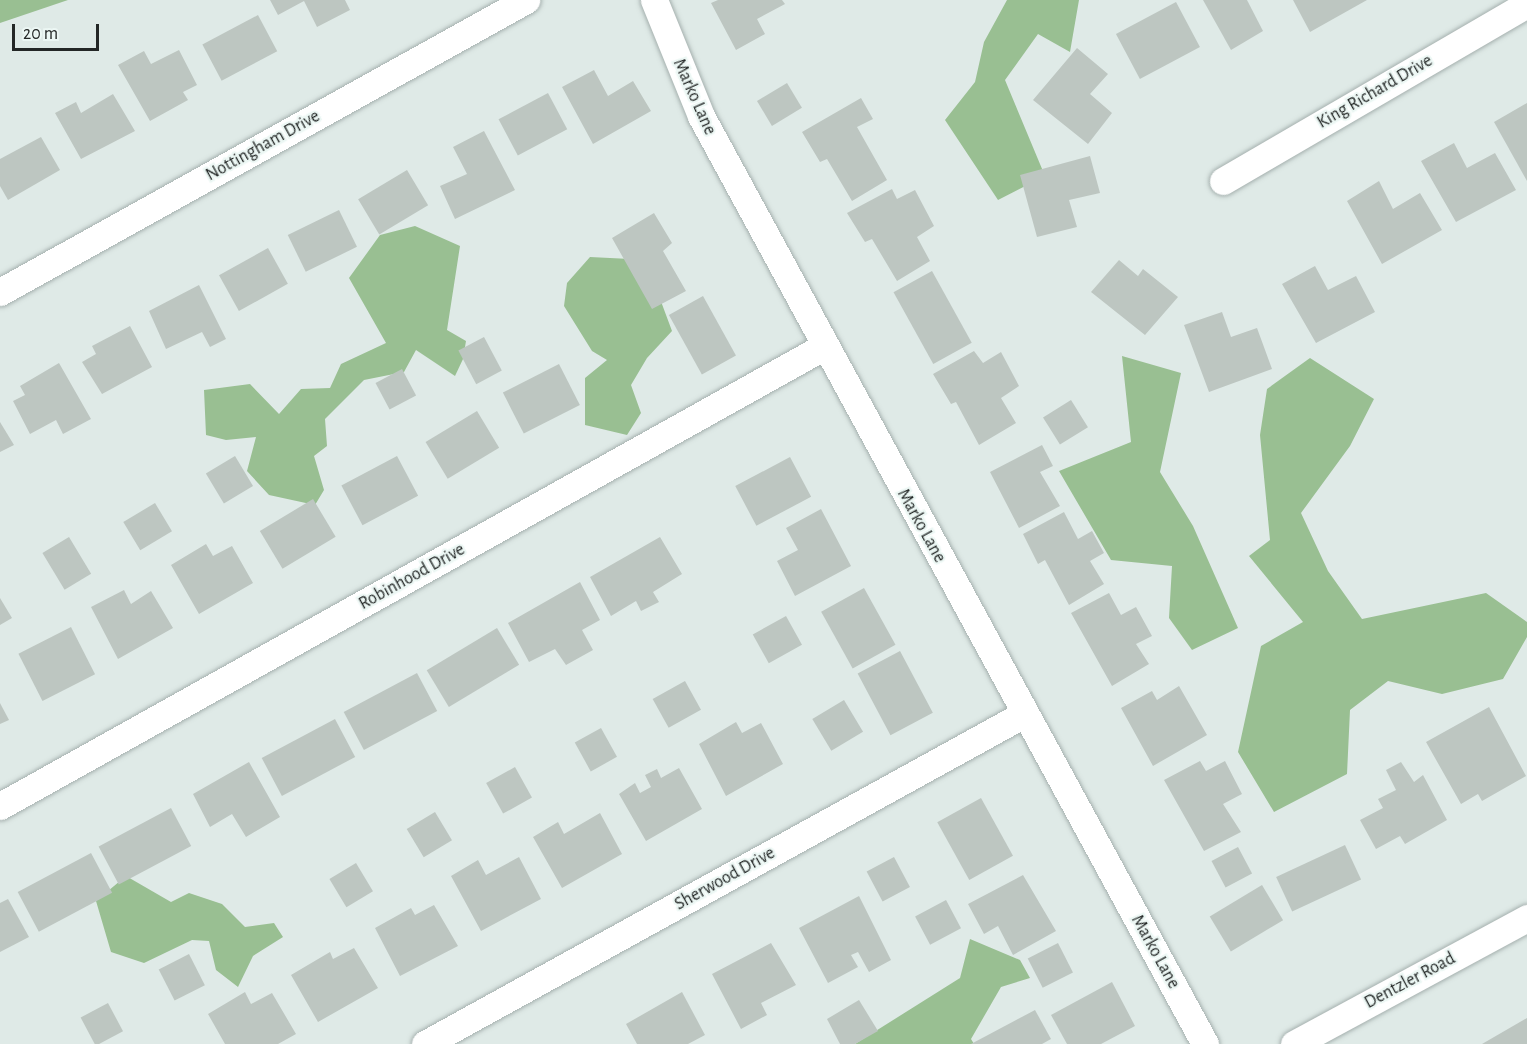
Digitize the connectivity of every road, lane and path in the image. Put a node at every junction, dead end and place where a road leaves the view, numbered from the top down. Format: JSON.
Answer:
{"nodes":[{"id":1,"x":526,"y":0,"type":"edge"},
{"id":2,"x":654,"y":0,"type":"edge"},
{"id":3,"x":1527,"y":4,"type":"edge"},
{"id":4,"x":1223,"y":181,"type":"dead end"},
{"id":5,"x":0,"y":292,"type":"edge"},
{"id":6,"x":824,"y":348,"type":"junction"},
{"id":7,"x":1024,"y":714,"type":"junction"},
{"id":8,"x":0,"y":806,"type":"edge"},
{"id":9,"x":1527,"y":918,"type":"edge"},
{"id":10,"x":425,"y":1044,"type":"edge"},
{"id":11,"x":1205,"y":1044,"type":"edge"},
{"id":12,"x":1294,"y":1044,"type":"edge"}],
"edges":[{"from":1,"to":5,"type":"street","name":"Nottingham Drive"},
{"from":2,"to":6,"type":"street","name":"Marko Lane"},
{"from":3,"to":4,"type":"street","name":"King Richard Drive"},
{"from":6,"to":7,"type":"street","name":"Marko Lane"},
{"from":6,"to":8,"type":"street","name":"Robinhood Drive"},
{"from":7,"to":10,"type":"street","name":"Sherwood Drive"},
{"from":7,"to":11,"type":"street","name":"Marko Lane"},
{"from":9,"to":12,"type":"street","name":"Dentzler Road"}]}
